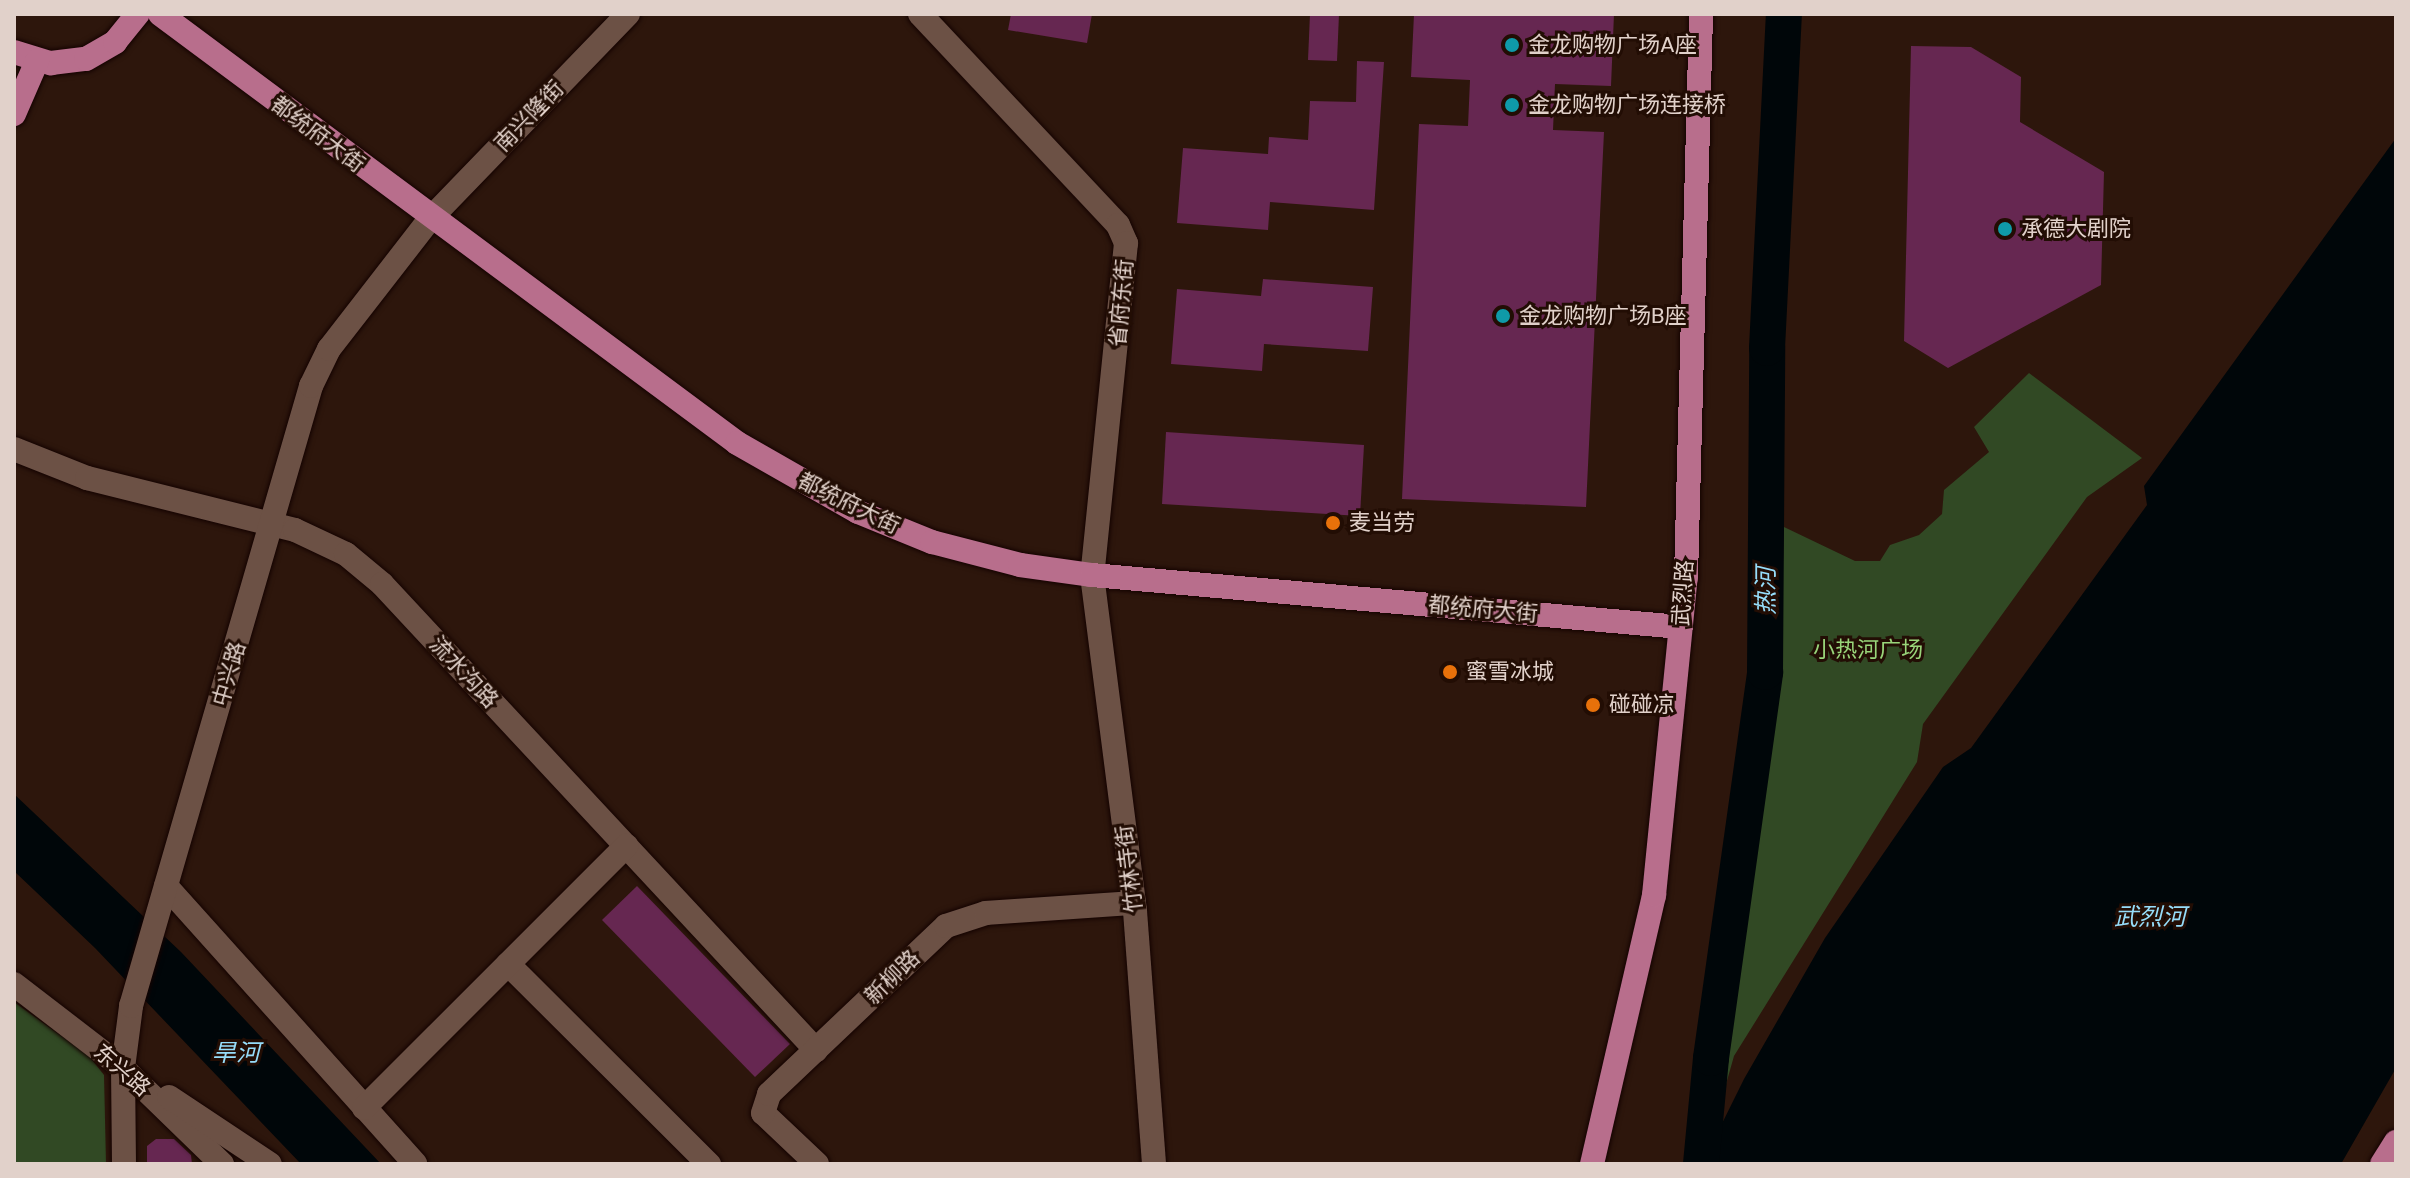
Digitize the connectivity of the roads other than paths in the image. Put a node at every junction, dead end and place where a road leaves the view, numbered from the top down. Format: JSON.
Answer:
{"nodes":[{"id":1,"x":138,"y":14,"type":"edge"},
{"id":2,"x":160,"y":14,"type":"edge"},
{"id":3,"x":628,"y":14,"type":"edge"},
{"id":4,"x":920,"y":14,"type":"edge"},
{"id":5,"x":1701,"y":14,"type":"edge"},
{"id":6,"x":25,"y":56,"type":"edge"},
{"id":7,"x":14,"y":114,"type":"edge"},
{"id":8,"x":430,"y":219,"type":"junction"},
{"id":9,"x":14,"y":449,"type":"edge"},
{"id":10,"x":272,"y":525,"type":"junction"},
{"id":11,"x":1092,"y":575,"type":"junction"},
{"id":12,"x":1681,"y":627,"type":"junction"},
{"id":13,"x":626,"y":846,"type":"junction"},
{"id":14,"x":166,"y":886,"type":"junction"},
{"id":15,"x":1134,"y":903,"type":"junction"},
{"id":16,"x":508,"y":964,"type":"junction"},
{"id":17,"x":14,"y":984,"type":"edge"},
{"id":18,"x":816,"y":1050,"type":"junction"},
{"id":19,"x":123,"y":1068,"type":"junction"},
{"id":20,"x":364,"y":1108,"type":"junction"},
{"id":21,"x":2396,"y":1142,"type":"edge"},
{"id":22,"x":124,"y":1164,"type":"edge"},
{"id":23,"x":222,"y":1164,"type":"edge"},
{"id":24,"x":270,"y":1164,"type":"edge"},
{"id":25,"x":415,"y":1164,"type":"edge"},
{"id":26,"x":709,"y":1164,"type":"edge"},
{"id":27,"x":817,"y":1164,"type":"edge"},
{"id":28,"x":1154,"y":1164,"type":"edge"},
{"id":29,"x":1592,"y":1164,"type":"edge"},
{"id":30,"x":2382,"y":1164,"type":"edge"}],
"edges":[{"from":1,"to":6,"type":"main road"},
{"from":2,"to":8,"type":"main road","name":"都统府大街"},
{"from":3,"to":8,"type":"street","name":"南兴隆街"},
{"from":4,"to":11,"type":"street","name":"省府东街"},
{"from":5,"to":12,"type":"main road","name":"武烈路"},
{"from":6,"to":7,"type":"main road"},
{"from":8,"to":10,"type":"street","name":"中兴路"},
{"from":8,"to":11,"type":"main road","name":"都统府大街"},
{"from":9,"to":10,"type":"street","name":"流水沟路"},
{"from":10,"to":13,"type":"street","name":"流水沟路"},
{"from":10,"to":14,"type":"street","name":"中兴路"},
{"from":11,"to":12,"type":"main road","name":"都统府大街"},
{"from":11,"to":15,"type":"street","name":"竹林寺街"},
{"from":12,"to":29,"type":"main road","name":"武烈路"},
{"from":13,"to":16,"type":"street"},
{"from":13,"to":18,"type":"street","name":"流水沟路"},
{"from":14,"to":19,"type":"street","name":"中兴路"},
{"from":14,"to":20,"type":"street"},
{"from":15,"to":18,"type":"street","name":"新柳路"},
{"from":15,"to":28,"type":"street","name":"竹林寺街"},
{"from":16,"to":20,"type":"street"},
{"from":16,"to":26,"type":"street"},
{"from":17,"to":19,"type":"street","name":"东兴路"},
{"from":18,"to":27,"type":"street","name":"新柳路"},
{"from":19,"to":22,"type":"street","name":"中兴路"},
{"from":19,"to":23,"type":"street","name":"东兴路"},
{"from":19,"to":24,"type":"street"},
{"from":20,"to":25,"type":"street"},
{"from":21,"to":30,"type":"main road"}]}
